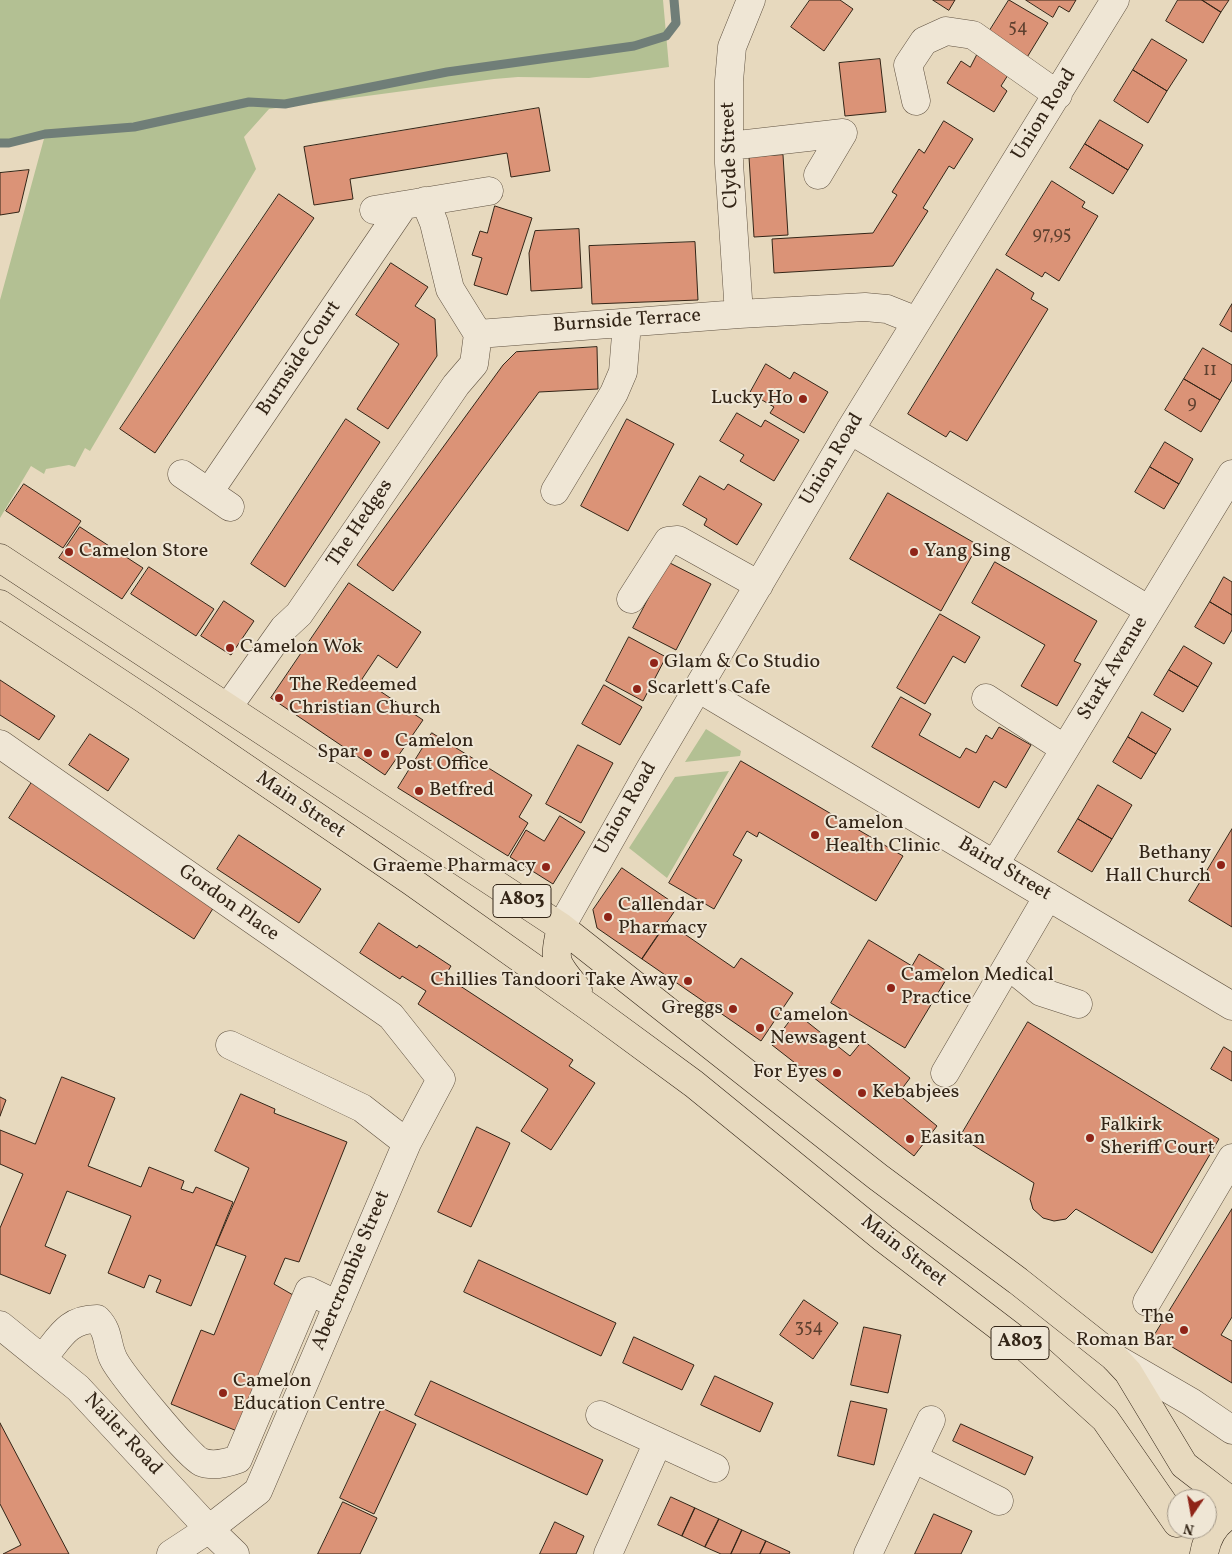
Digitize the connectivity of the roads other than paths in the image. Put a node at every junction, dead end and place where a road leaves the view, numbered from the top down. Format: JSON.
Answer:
{"nodes":[{"id":1,"x":751,"y":0,"type":"edge"},
{"id":2,"x":1115,"y":0,"type":"edge"},
{"id":3,"x":1058,"y":95,"type":"junction"},
{"id":4,"x":916,"y":101,"type":"dead end"},
{"id":5,"x":729,"y":146,"type":"junction"},
{"id":6,"x":818,"y":175,"type":"dead end"},
{"id":7,"x":489,"y":191,"type":"dead end"},
{"id":8,"x":399,"y":211,"type":"junction"},
{"id":9,"x":739,"y":314,"type":"junction"},
{"id":10,"x":917,"y":321,"type":"junction"},
{"id":11,"x":627,"y":323,"type":"junction"},
{"id":12,"x":478,"y":334,"type":"junction"},
{"id":13,"x":850,"y":430,"type":"junction"},
{"id":14,"x":182,"y":474,"type":"dead end"},
{"id":15,"x":1232,"y":474,"type":"edge"},
{"id":16,"x":555,"y":491,"type":"dead end"},
{"id":17,"x":0,"y":558,"type":"edge"},
{"id":18,"x":759,"y":585,"type":"junction"},
{"id":19,"x":631,"y":599,"type":"dead end"},
{"id":20,"x":0,"y":604,"type":"edge"},
{"id":21,"x":1149,"y":610,"type":"junction"},
{"id":22,"x":698,"y":688,"type":"junction"},
{"id":23,"x":986,"y":698,"type":"dead end"},
{"id":24,"x":228,"y":707,"type":"junction"},
{"id":25,"x":0,"y":744,"type":"edge"},
{"id":26,"x":1065,"y":749,"type":"junction"},
{"id":27,"x":995,"y":864,"type":"junction"},
{"id":28,"x":1048,"y":896,"type":"junction"},
{"id":29,"x":560,"y":926,"type":"junction"},
{"id":30,"x":1009,"y":966,"type":"junction"},
{"id":31,"x":1078,"y":1004,"type":"dead end"},
{"id":32,"x":1232,"y":1006,"type":"edge"},
{"id":33,"x":596,"y":1012,"type":"junction"},
{"id":34,"x":230,"y":1045,"type":"dead end"},
{"id":35,"x":945,"y":1073,"type":"dead end"},
{"id":36,"x":441,"y":1079,"type":"joint"},
{"id":37,"x":407,"y":1143,"type":"junction"},
{"id":38,"x":1229,"y":1171,"type":"edge"},
{"id":39,"x":1147,"y":1302,"type":"dead end"},
{"id":40,"x":338,"y":1305,"type":"junction"},
{"id":41,"x":0,"y":1325,"type":"edge"},
{"id":42,"x":1114,"y":1357,"type":"junction"},
{"id":43,"x":42,"y":1358,"type":"junction"},
{"id":44,"x":600,"y":1415,"type":"dead end"},
{"id":45,"x":931,"y":1420,"type":"dead end"},
{"id":46,"x":1232,"y":1430,"type":"edge"},
{"id":47,"x":658,"y":1442,"type":"junction"},
{"id":48,"x":913,"y":1458,"type":"junction"},
{"id":49,"x":716,"y":1468,"type":"dead end"},
{"id":50,"x":999,"y":1501,"type":"dead end"},
{"id":51,"x":1232,"y":1502,"type":"edge"},
{"id":52,"x":1167,"y":1509,"type":"edge"},
{"id":53,"x":1232,"y":1514,"type":"edge"},
{"id":54,"x":209,"y":1529,"type":"junction"},
{"id":55,"x":1191,"y":1539,"type":"edge"},
{"id":56,"x":1204,"y":1553,"type":"edge"},
{"id":57,"x":171,"y":1554,"type":"edge"},
{"id":58,"x":236,"y":1554,"type":"edge"},
{"id":59,"x":608,"y":1554,"type":"edge"},
{"id":60,"x":868,"y":1554,"type":"edge"}],
"edges":[{"from":1,"to":5,"type":"street","name":"Clyde Street"},
{"from":2,"to":3,"type":"street","name":"Union Road"},
{"from":3,"to":4,"type":"street"},
{"from":3,"to":10,"type":"street","name":"Union Road"},
{"from":5,"to":6,"type":"street"},
{"from":5,"to":9,"type":"street","name":"Clyde Street"},
{"from":7,"to":8,"type":"street"},
{"from":8,"to":12,"type":"street"},
{"from":8,"to":14,"type":"street","name":"Burnside Court"},
{"from":9,"to":10,"type":"street","name":"Burnside Terrace"},
{"from":9,"to":11,"type":"street","name":"Burnside Terrace"},
{"from":10,"to":13,"type":"street","name":"Union Road"},
{"from":11,"to":12,"type":"street","name":"Burnside Terrace"},
{"from":11,"to":16,"type":"street"},
{"from":12,"to":24,"type":"street","name":"The Hedges"},
{"from":13,"to":18,"type":"street","name":"Union Road"},
{"from":13,"to":21,"type":"street"},
{"from":15,"to":21,"type":"street","name":"Stark Avenue"},
{"from":17,"to":24,"type":"main road","number":"A803"},
{"from":18,"to":19,"type":"street"},
{"from":18,"to":22,"type":"street","name":"Union Road"},
{"from":20,"to":33,"type":"main road","name":"Main Street","number":"A803"},
{"from":21,"to":26,"type":"street","name":"Stark Avenue"},
{"from":22,"to":27,"type":"street","name":"Baird Street"},
{"from":22,"to":29,"type":"street","name":"Union Road"},
{"from":23,"to":26,"type":"street"},
{"from":24,"to":29,"type":"main road","number":"A803"},
{"from":25,"to":36,"type":"street","name":"Gordon Place"},
{"from":26,"to":27,"type":"street","name":"Stark Avenue"},
{"from":27,"to":28,"type":"street","name":"Baird Street"},
{"from":28,"to":30,"type":"street"},
{"from":28,"to":32,"type":"street","name":"Baird Street"},
{"from":29,"to":33,"type":"main road","name":"Main Street","number":"A803"},
{"from":29,"to":42,"type":"main road","number":"A803"},
{"from":30,"to":31,"type":"street"},
{"from":30,"to":35,"type":"street"},
{"from":33,"to":52,"type":"main road","name":"Main Street","number":"A803"},
{"from":34,"to":37,"type":"street"},
{"from":36,"to":37,"type":"street","name":"Abercrombie Street"},
{"from":37,"to":40,"type":"street","name":"Abercrombie Street"},
{"from":38,"to":39,"type":"street"},
{"from":40,"to":43,"type":"street"},
{"from":40,"to":54,"type":"street","name":"Abercrombie Street"},
{"from":41,"to":43,"type":"street","name":"Nailer Road"},
{"from":42,"to":46,"type":"street"},
{"from":42,"to":51,"type":"main road","number":"A803"},
{"from":43,"to":54,"type":"street","name":"Nailer Road"},
{"from":44,"to":47,"type":"street"},
{"from":45,"to":48,"type":"street"},
{"from":47,"to":49,"type":"street"},
{"from":47,"to":59,"type":"street"},
{"from":48,"to":50,"type":"street"},
{"from":48,"to":60,"type":"street"},
{"from":53,"to":56,"type":"main road"},
{"from":54,"to":57,"type":"street","name":"Abercrombie Street"},
{"from":54,"to":58,"type":"street","name":"Nailer Road"},
{"from":55,"to":56,"type":"main road"}]}
